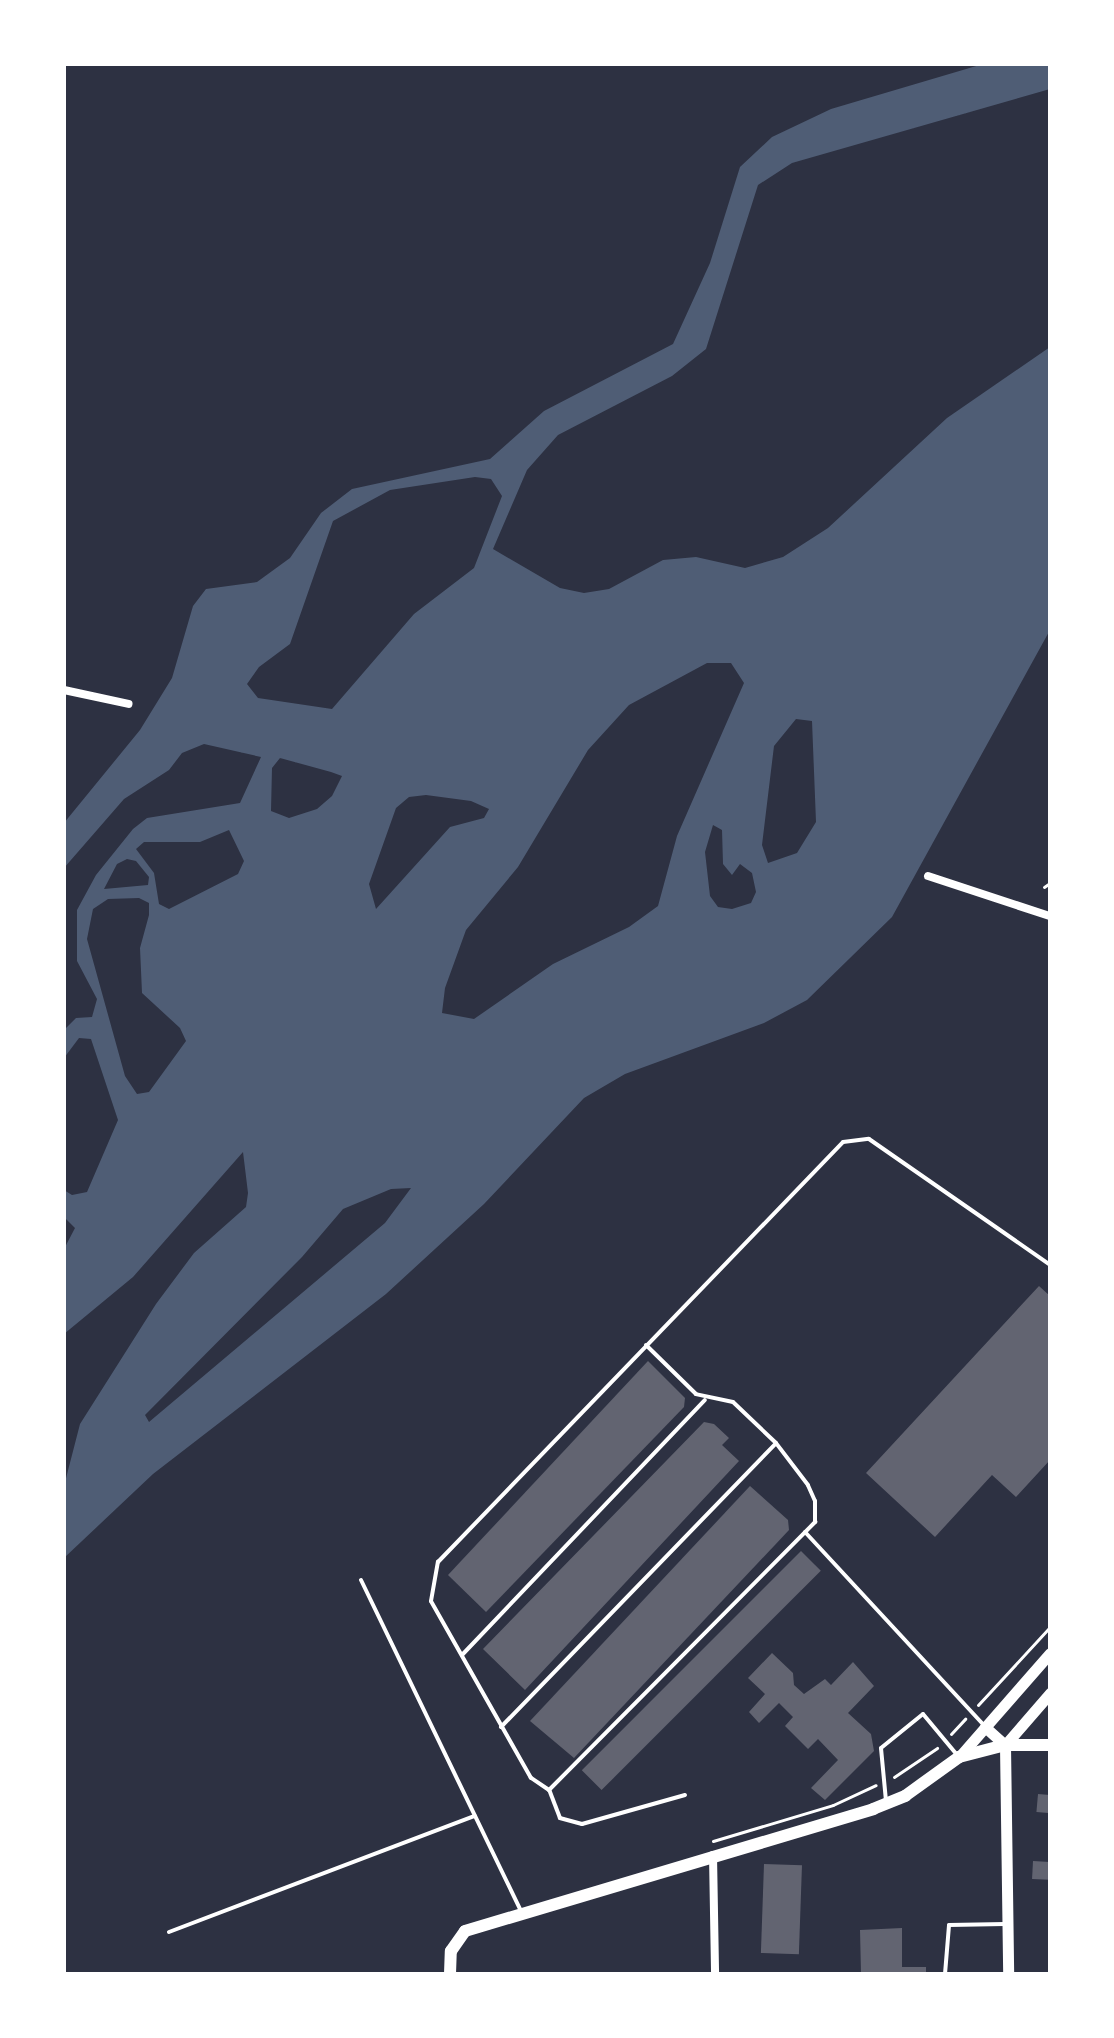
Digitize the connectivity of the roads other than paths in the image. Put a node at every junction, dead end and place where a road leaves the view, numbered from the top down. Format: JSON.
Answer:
{"nodes":[{"id":1,"x":64,"y":690,"type":"edge"},
{"id":2,"x":129,"y":704,"type":"dead end"},
{"id":3,"x":928,"y":876,"type":"dead end"},
{"id":4,"x":1050,"y":916,"type":"edge"},
{"id":5,"x":1050,"y":1265,"type":"edge"},
{"id":6,"x":646,"y":1345,"type":"junction"},
{"id":7,"x":705,"y":1400,"type":"junction"},
{"id":8,"x":776,"y":1443,"type":"junction"},
{"id":9,"x":805,"y":1532,"type":"junction"},
{"id":10,"x":361,"y":1580,"type":"dead end"},
{"id":11,"x":1050,"y":1653,"type":"edge"},
{"id":12,"x":462,"y":1655,"type":"junction"},
{"id":13,"x":1050,"y":1693,"type":"edge"},
{"id":14,"x":501,"y":1727,"type":"junction"},
{"id":15,"x":985,"y":1727,"type":"junction"},
{"id":16,"x":1005,"y":1745,"type":"junction"},
{"id":17,"x":1050,"y":1745,"type":"edge"},
{"id":18,"x":959,"y":1757,"type":"junction"},
{"id":19,"x":549,"y":1790,"type":"junction"},
{"id":20,"x":685,"y":1795,"type":"dead end"},
{"id":21,"x":886,"y":1804,"type":"junction"},
{"id":22,"x":475,"y":1816,"type":"junction"},
{"id":23,"x":713,"y":1854,"type":"junction"},
{"id":24,"x":522,"y":1913,"type":"junction"},
{"id":25,"x":1007,"y":1924,"type":"junction"},
{"id":26,"x":169,"y":1932,"type":"dead end"},
{"id":27,"x":450,"y":1974,"type":"edge"},
{"id":28,"x":715,"y":1974,"type":"edge"},
{"id":29,"x":945,"y":1974,"type":"edge"},
{"id":30,"x":1008,"y":1974,"type":"edge"}],
"edges":[{"from":1,"to":2,"type":"street"},
{"from":3,"to":4,"type":"street"},
{"from":5,"to":6,"type":"lane"},
{"from":6,"to":7,"type":"lane"},
{"from":6,"to":12,"type":"lane"},
{"from":7,"to":8,"type":"lane"},
{"from":7,"to":12,"type":"lane"},
{"from":8,"to":9,"type":"lane"},
{"from":8,"to":14,"type":"lane"},
{"from":9,"to":15,"type":"lane"},
{"from":9,"to":19,"type":"lane"},
{"from":10,"to":22,"type":"lane"},
{"from":11,"to":15,"type":"main road"},
{"from":12,"to":14,"type":"lane"},
{"from":13,"to":16,"type":"main road"},
{"from":14,"to":19,"type":"lane"},
{"from":15,"to":16,"type":"main road"},
{"from":15,"to":18,"type":"main road"},
{"from":16,"to":17,"type":"main road"},
{"from":16,"to":18,"type":"main road"},
{"from":16,"to":25,"type":"main road"},
{"from":18,"to":21,"type":"main road"},
{"from":18,"to":21,"type":"lane"},
{"from":19,"to":20,"type":"lane"},
{"from":21,"to":23,"type":"main road"},
{"from":22,"to":24,"type":"lane"},
{"from":22,"to":26,"type":"lane"},
{"from":23,"to":24,"type":"main road"},
{"from":23,"to":28,"type":"street"},
{"from":24,"to":27,"type":"main road"},
{"from":25,"to":29,"type":"lane"},
{"from":25,"to":30,"type":"main road"}]}
